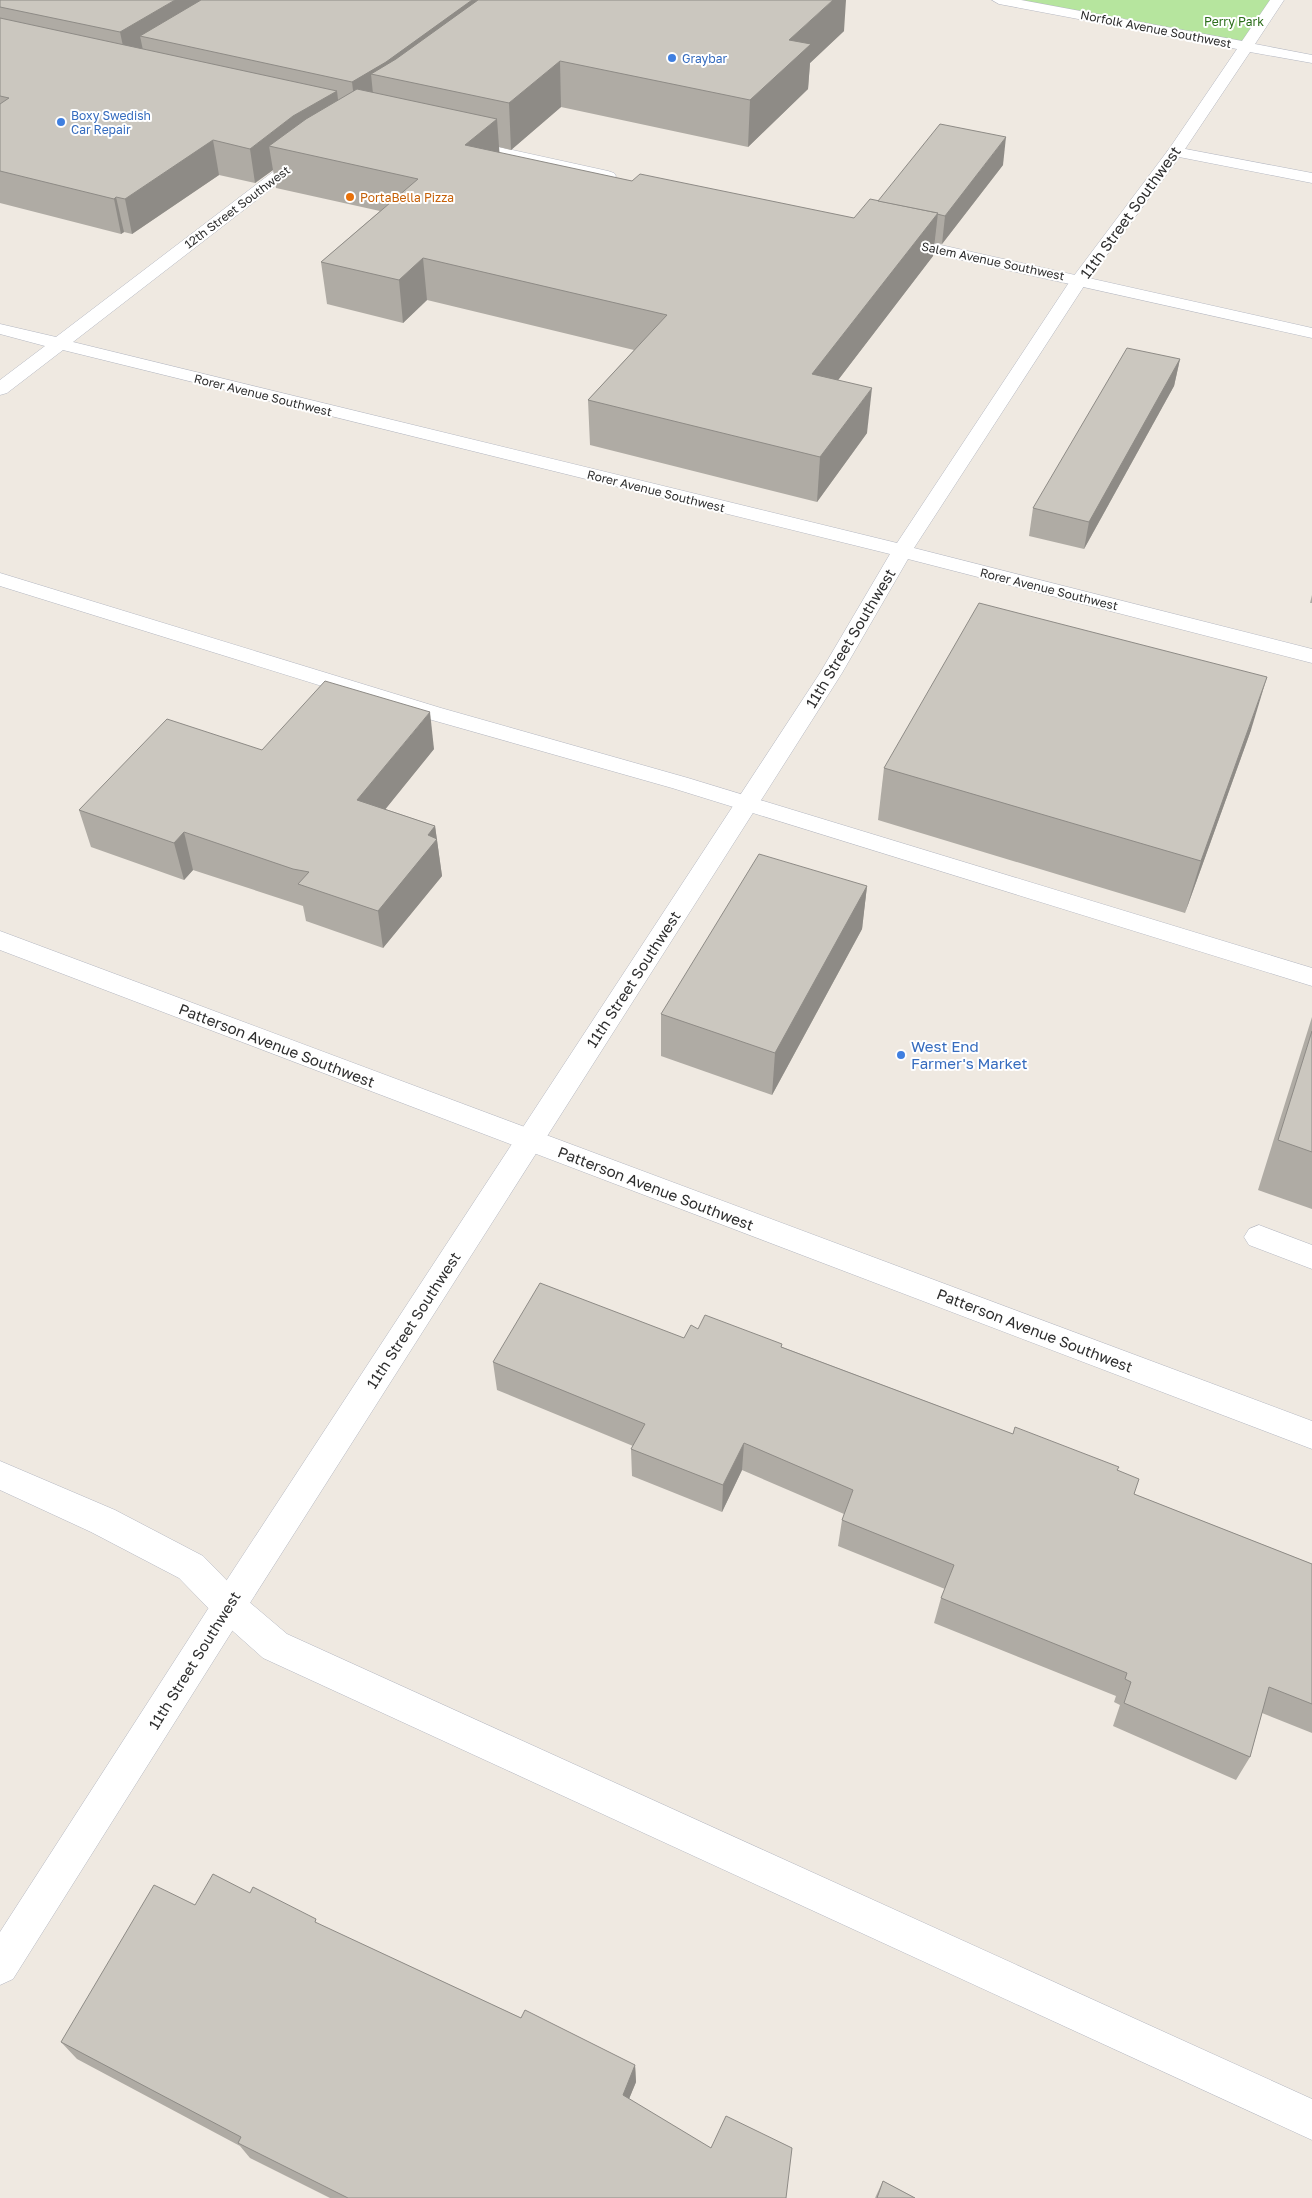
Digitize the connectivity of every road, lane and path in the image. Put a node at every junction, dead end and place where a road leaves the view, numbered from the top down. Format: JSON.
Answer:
{"nodes":[{"id":1,"x":999,"y":0,"type":"edge"},
{"id":2,"x":1276,"y":0,"type":"edge"},
{"id":3,"x":1246,"y":46,"type":"junction"},
{"id":4,"x":1312,"y":59,"type":"edge"},
{"id":5,"x":447,"y":141,"type":"edge"},
{"id":6,"x":321,"y":145,"type":"edge"},
{"id":7,"x":1175,"y":152,"type":"junction"},
{"id":8,"x":1312,"y":178,"type":"edge"},
{"id":9,"x":622,"y":180,"type":"edge"},
{"id":10,"x":885,"y":238,"type":"edge"},
{"id":11,"x":1079,"y":280,"type":"junction"},
{"id":12,"x":0,"y":330,"type":"edge"},
{"id":13,"x":1312,"y":333,"type":"edge"},
{"id":14,"x":56,"y":344,"type":"junction"},
{"id":15,"x":0,"y":389,"type":"edge"},
{"id":16,"x":902,"y":551,"type":"junction"},
{"id":17,"x":0,"y":579,"type":"edge"},
{"id":18,"x":1312,"y":656,"type":"edge"},
{"id":19,"x":746,"y":804,"type":"junction"},
{"id":20,"x":0,"y":940,"type":"edge"},
{"id":21,"x":1312,"y":977,"type":"edge"},
{"id":22,"x":529,"y":1140,"type":"junction"},
{"id":23,"x":1259,"y":1237,"type":"dead end"},
{"id":24,"x":1312,"y":1257,"type":"edge"},
{"id":25,"x":1312,"y":1435,"type":"edge"},
{"id":26,"x":0,"y":1475,"type":"edge"},
{"id":27,"x":229,"y":1606,"type":"junction"},
{"id":28,"x":0,"y":1966,"type":"edge"},
{"id":29,"x":1312,"y":2120,"type":"edge"}],
"edges":[{"from":1,"to":3,"type":"street","name":"Norfolk Avenue Southwest"},
{"from":2,"to":3,"type":"street","name":"11th Street Southwest"},
{"from":3,"to":4,"type":"street","name":"Norfolk Avenue Southwest"},
{"from":3,"to":7,"type":"street","name":"11th Street Southwest"},
{"from":5,"to":9,"type":"street"},
{"from":6,"to":14,"type":"street","name":"12th Street Southwest"},
{"from":7,"to":8,"type":"street"},
{"from":7,"to":11,"type":"street","name":"11th Street Southwest"},
{"from":10,"to":11,"type":"street","name":"Salem Avenue Southwest"},
{"from":11,"to":13,"type":"street","name":"Salem Avenue Southwest"},
{"from":11,"to":16,"type":"street","name":"11th Street Southwest"},
{"from":12,"to":14,"type":"street","name":"Rorer Avenue Southwest"},
{"from":14,"to":15,"type":"street","name":"12th Street Southwest"},
{"from":14,"to":16,"type":"street","name":"Rorer Avenue Southwest"},
{"from":16,"to":18,"type":"street","name":"Rorer Avenue Southwest"},
{"from":16,"to":19,"type":"street","name":"11th Street Southwest"},
{"from":17,"to":19,"type":"street"},
{"from":19,"to":21,"type":"street"},
{"from":19,"to":22,"type":"street","name":"11th Street Southwest"},
{"from":20,"to":22,"type":"street","name":"Patterson Avenue Southwest"},
{"from":22,"to":25,"type":"street","name":"Patterson Avenue Southwest"},
{"from":22,"to":27,"type":"street","name":"11th Street Southwest"},
{"from":23,"to":24,"type":"street"},
{"from":26,"to":27,"type":"street"},
{"from":27,"to":28,"type":"street","name":"11th Street Southwest"},
{"from":27,"to":29,"type":"street"}]}
